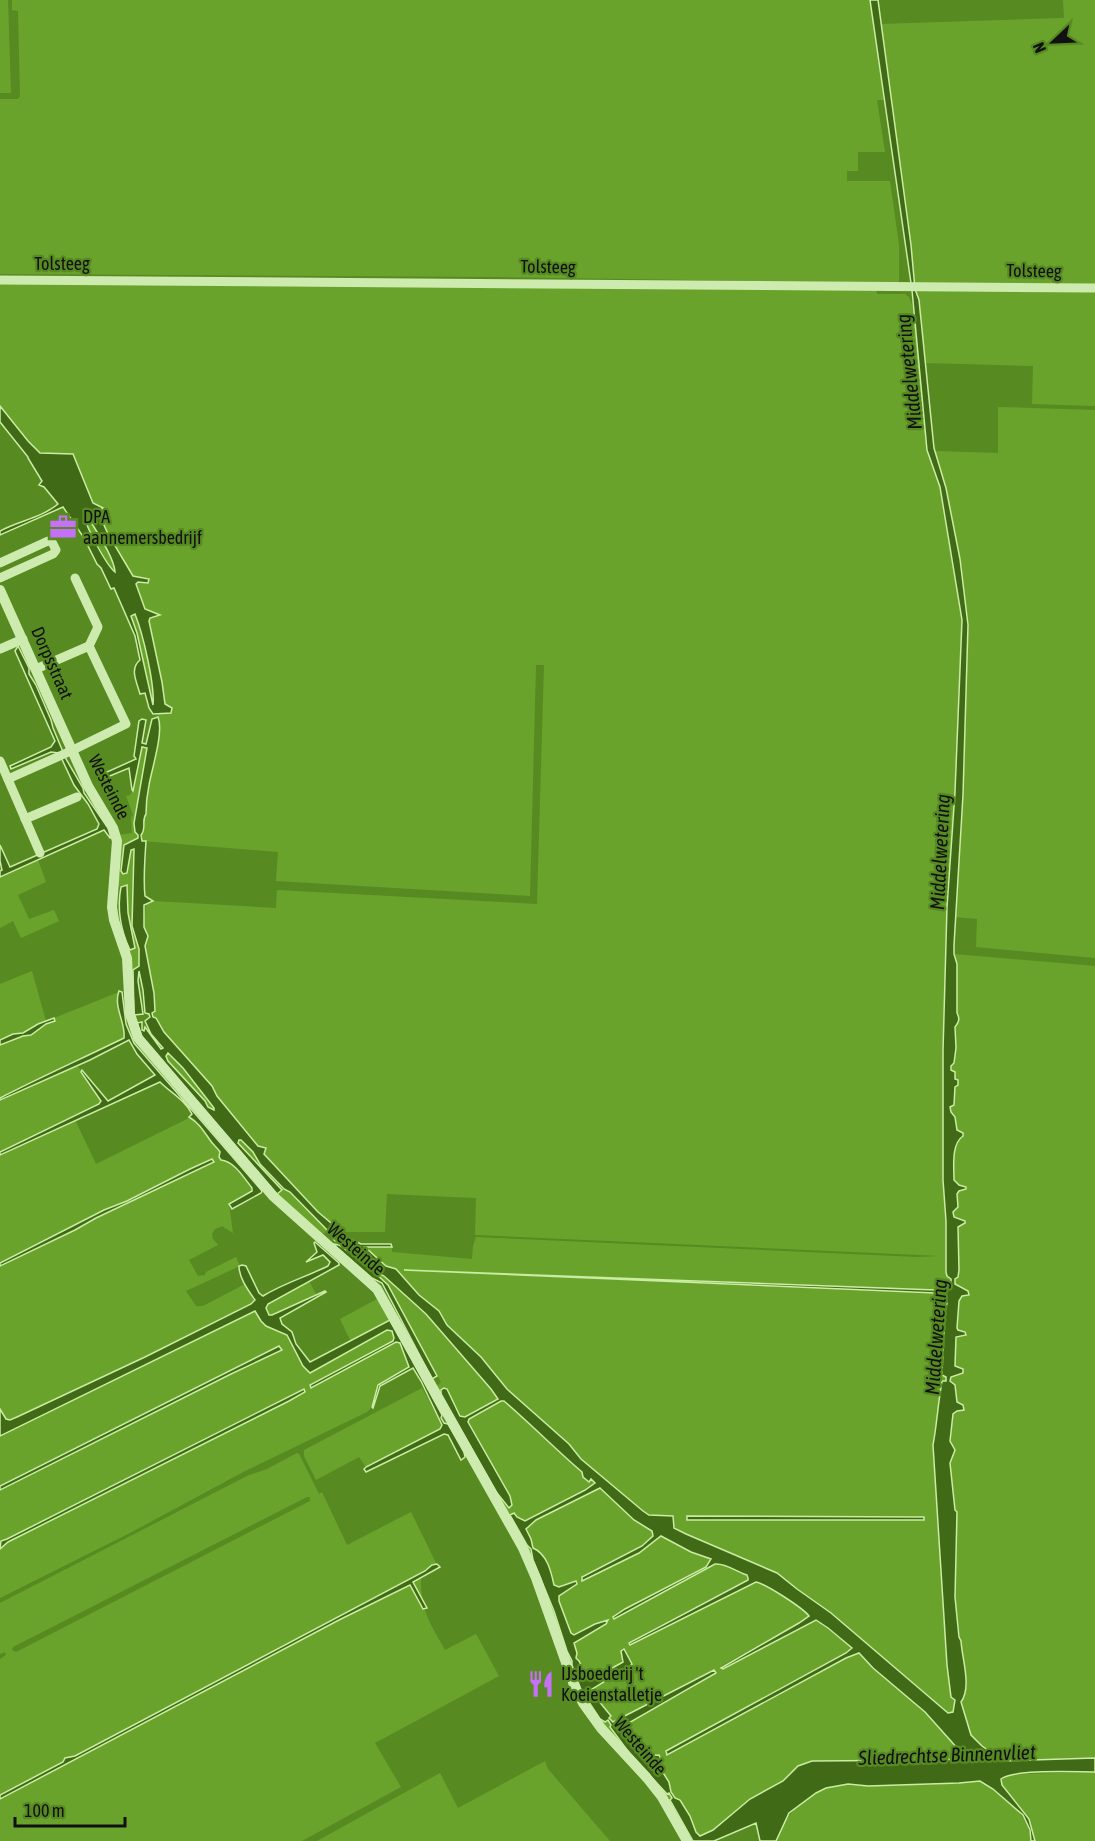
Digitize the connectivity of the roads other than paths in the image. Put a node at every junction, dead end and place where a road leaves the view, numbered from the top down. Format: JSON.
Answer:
{"nodes":[{"id":1,"x":0,"y":280,"type":"edge"},
{"id":2,"x":1095,"y":288,"type":"edge"},
{"id":3,"x":0,"y":563,"type":"edge"},
{"id":4,"x":0,"y":578,"type":"edge"},
{"id":5,"x":75,"y":578,"type":"dead end"},
{"id":6,"x":0,"y":590,"type":"edge"},
{"id":7,"x":23,"y":639,"type":"junction"},
{"id":8,"x":88,"y":646,"type":"junction"},
{"id":9,"x":0,"y":649,"type":"edge"},
{"id":10,"x":36,"y":669,"type":"junction"},
{"id":11,"x":65,"y":754,"type":"junction"},
{"id":12,"x":0,"y":761,"type":"edge"},
{"id":13,"x":8,"y":779,"type":"junction"},
{"id":14,"x":77,"y":797,"type":"dead end"},
{"id":15,"x":25,"y":819,"type":"junction"},
{"id":16,"x":40,"y":853,"type":"dead end"},
{"id":17,"x":687,"y":1841,"type":"edge"}],
"edges":[{"from":1,"to":2,"type":"street","name":"Tolsteeg"},
{"from":3,"to":4,"type":"street"},
{"from":5,"to":8,"type":"street"},
{"from":6,"to":7,"type":"street","name":"Dorpsstraat"},
{"from":7,"to":9,"type":"street"},
{"from":7,"to":10,"type":"street","name":"Dorpsstraat"},
{"from":8,"to":10,"type":"street"},
{"from":8,"to":11,"type":"street"},
{"from":10,"to":11,"type":"street","name":"Dorpsstraat"},
{"from":11,"to":13,"type":"street"},
{"from":11,"to":17,"type":"street","name":"Westeinde"},
{"from":12,"to":13,"type":"street"},
{"from":13,"to":15,"type":"street"},
{"from":14,"to":15,"type":"street"},
{"from":15,"to":16,"type":"street"}]}
